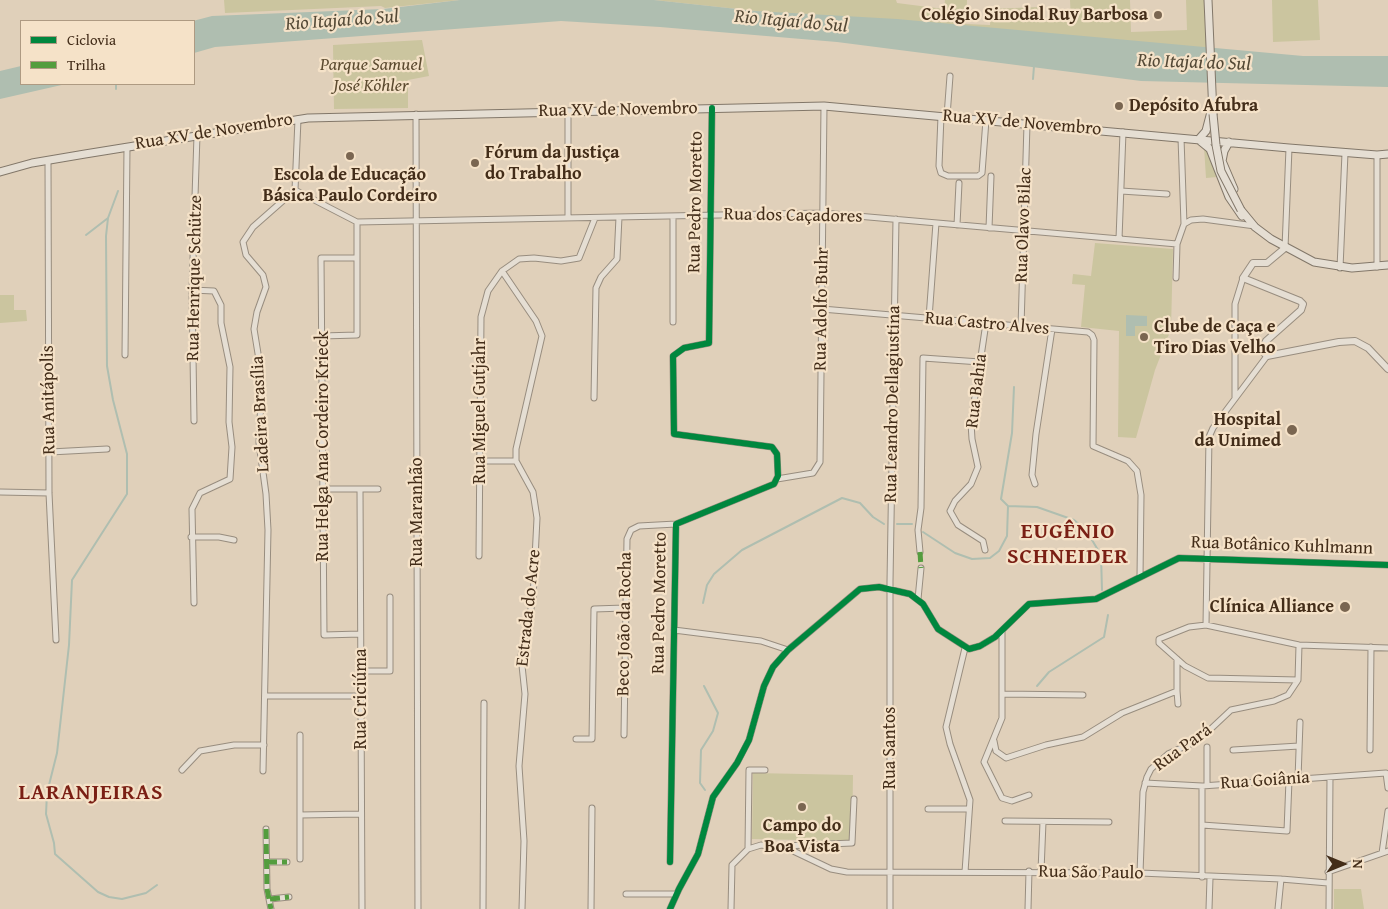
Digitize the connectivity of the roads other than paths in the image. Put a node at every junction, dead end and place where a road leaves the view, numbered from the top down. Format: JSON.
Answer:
{"nodes":[{"id":1,"x":1208,"y":0,"type":"edge"},
{"id":2,"x":950,"y":76,"type":"dead end"},
{"id":3,"x":824,"y":106,"type":"junction"},
{"id":4,"x":712,"y":108,"type":"junction"},
{"id":5,"x":1213,"y":108,"type":"junction"},
{"id":6,"x":568,"y":111,"type":"junction"},
{"id":7,"x":416,"y":114,"type":"junction"},
{"id":8,"x":944,"y":116,"type":"junction"},
{"id":9,"x":298,"y":118,"type":"junction"},
{"id":10,"x":986,"y":120,"type":"junction"},
{"id":11,"x":1027,"y":124,"type":"junction"},
{"id":12,"x":1122,"y":132,"type":"junction"},
{"id":13,"x":197,"y":135,"type":"junction"},
{"id":14,"x":1181,"y":138,"type":"junction"},
{"id":15,"x":1199,"y":139,"type":"junction"},
{"id":16,"x":1229,"y":142,"type":"junction"},
{"id":17,"x":127,"y":146,"type":"junction"},
{"id":18,"x":1289,"y":148,"type":"junction"},
{"id":19,"x":1345,"y":153,"type":"junction"},
{"id":20,"x":1213,"y":154,"type":"junction"},
{"id":21,"x":1388,"y":154,"type":"edge"},
{"id":22,"x":1377,"y":155,"type":"junction"},
{"id":23,"x":48,"y":160,"type":"junction"},
{"id":24,"x":1222,"y":161,"type":"junction"},
{"id":25,"x":1226,"y":171,"type":"junction"},
{"id":26,"x":0,"y":172,"type":"edge"},
{"id":27,"x":991,"y":176,"type":"dead end"},
{"id":28,"x":959,"y":183,"type":"dead end"},
{"id":29,"x":1224,"y":186,"type":"junction"},
{"id":30,"x":295,"y":190,"type":"junction"},
{"id":31,"x":1121,"y":191,"type":"junction"},
{"id":32,"x":1167,"y":194,"type":"dead end"},
{"id":33,"x":1239,"y":211,"type":"junction"},
{"id":34,"x":823,"y":213,"type":"junction"},
{"id":35,"x":711,"y":215,"type":"junction"},
{"id":36,"x":673,"y":216,"type":"junction"},
{"id":37,"x":619,"y":217,"type":"junction"},
{"id":38,"x":568,"y":218,"type":"junction"},
{"id":39,"x":595,"y":218,"type":"junction"},
{"id":40,"x":896,"y":219,"type":"junction"},
{"id":41,"x":417,"y":221,"type":"junction"},
{"id":42,"x":357,"y":222,"type":"junction"},
{"id":43,"x":1233,"y":222,"type":"junction"},
{"id":44,"x":936,"y":223,"type":"junction"},
{"id":45,"x":1184,"y":224,"type":"junction"},
{"id":46,"x":957,"y":225,"type":"junction"},
{"id":47,"x":1253,"y":225,"type":"junction"},
{"id":48,"x":989,"y":228,"type":"junction"},
{"id":49,"x":1024,"y":231,"type":"junction"},
{"id":50,"x":1119,"y":239,"type":"junction"},
{"id":51,"x":1177,"y":244,"type":"junction"},
{"id":52,"x":1285,"y":248,"type":"junction"},
{"id":53,"x":357,"y":258,"type":"junction"},
{"id":54,"x":1388,"y":265,"type":"edge"},
{"id":55,"x":1377,"y":267,"type":"junction"},
{"id":56,"x":1340,"y":268,"type":"junction"},
{"id":57,"x":502,"y":271,"type":"junction"},
{"id":58,"x":1176,"y":278,"type":"dead end"},
{"id":59,"x":1243,"y":278,"type":"junction"},
{"id":60,"x":192,"y":290,"type":"junction"},
{"id":61,"x":822,"y":309,"type":"junction"},
{"id":62,"x":894,"y":315,"type":"junction"},
{"id":63,"x":929,"y":318,"type":"junction"},
{"id":64,"x":673,"y":322,"type":"dead end"},
{"id":65,"x":986,"y":324,"type":"junction"},
{"id":66,"x":1021,"y":327,"type":"junction"},
{"id":67,"x":1052,"y":329,"type":"junction"},
{"id":68,"x":322,"y":336,"type":"junction"},
{"id":69,"x":125,"y":355,"type":"dead end"},
{"id":70,"x":1267,"y":356,"type":"junction"},
{"id":71,"x":980,"y":362,"type":"junction"},
{"id":72,"x":1388,"y":369,"type":"edge"},
{"id":73,"x":594,"y":398,"type":"dead end"},
{"id":74,"x":1235,"y":398,"type":"junction"},
{"id":75,"x":194,"y":421,"type":"dead end"},
{"id":76,"x":107,"y":449,"type":"dead end"},
{"id":77,"x":50,"y":452,"type":"junction"},
{"id":78,"x":480,"y":461,"type":"junction"},
{"id":79,"x":516,"y":461,"type":"junction"},
{"id":80,"x":777,"y":479,"type":"junction"},
{"id":81,"x":1035,"y":484,"type":"dead end"},
{"id":82,"x":323,"y":489,"type":"junction"},
{"id":83,"x":360,"y":489,"type":"junction"},
{"id":84,"x":378,"y":489,"type":"dead end"},
{"id":85,"x":0,"y":492,"type":"edge"},
{"id":86,"x":50,"y":493,"type":"junction"},
{"id":87,"x":676,"y":524,"type":"junction"},
{"id":88,"x":191,"y":537,"type":"junction"},
{"id":89,"x":234,"y":540,"type":"dead end"},
{"id":90,"x":984,"y":550,"type":"dead end"},
{"id":91,"x":920,"y":552,"type":"dead end"},
{"id":92,"x":479,"y":556,"type":"dead end"},
{"id":93,"x":1207,"y":558,"type":"junction"},
{"id":94,"x":1388,"y":565,"type":"edge"},
{"id":95,"x":921,"y":568,"type":"dead end"},
{"id":96,"x":1140,"y":576,"type":"junction"},
{"id":97,"x":890,"y":588,"type":"junction"},
{"id":98,"x":390,"y":596,"type":"dead end"},
{"id":99,"x":918,"y":599,"type":"junction"},
{"id":100,"x":194,"y":603,"type":"dead end"},
{"id":101,"x":624,"y":608,"type":"junction"},
{"id":102,"x":1206,"y":625,"type":"junction"},
{"id":103,"x":674,"y":630,"type":"junction"},
{"id":104,"x":1002,"y":632,"type":"junction"},
{"id":105,"x":360,"y":634,"type":"junction"},
{"id":106,"x":56,"y":640,"type":"dead end"},
{"id":107,"x":1299,"y":645,"type":"junction"},
{"id":108,"x":1371,"y":647,"type":"junction"},
{"id":109,"x":965,"y":648,"type":"junction"},
{"id":110,"x":1388,"y":648,"type":"edge"},
{"id":111,"x":788,"y":650,"type":"junction"},
{"id":112,"x":1177,"y":659,"type":"junction"},
{"id":113,"x":361,"y":670,"type":"junction"},
{"id":114,"x":1298,"y":680,"type":"junction"},
{"id":115,"x":1177,"y":691,"type":"junction"},
{"id":116,"x":1002,"y":694,"type":"junction"},
{"id":117,"x":1083,"y":695,"type":"dead end"},
{"id":118,"x":266,"y":696,"type":"junction"},
{"id":119,"x":361,"y":696,"type":"junction"},
{"id":120,"x":484,"y":703,"type":"dead end"},
{"id":121,"x":1178,"y":704,"type":"dead end"},
{"id":122,"x":1300,"y":722,"type":"dead end"},
{"id":123,"x":300,"y":735,"type":"dead end"},
{"id":124,"x":624,"y":735,"type":"dead end"},
{"id":125,"x":576,"y":739,"type":"dead end"},
{"id":126,"x":994,"y":741,"type":"junction"},
{"id":127,"x":264,"y":745,"type":"junction"},
{"id":128,"x":1300,"y":746,"type":"junction"},
{"id":129,"x":1207,"y":747,"type":"dead end"},
{"id":130,"x":1233,"y":750,"type":"dead end"},
{"id":131,"x":1370,"y":750,"type":"dead end"},
{"id":132,"x":182,"y":770,"type":"dead end"},
{"id":133,"x":765,"y":770,"type":"dead end"},
{"id":134,"x":263,"y":771,"type":"dead end"},
{"id":135,"x":1330,"y":776,"type":"junction"},
{"id":136,"x":1298,"y":779,"type":"junction"},
{"id":137,"x":1289,"y":780,"type":"junction"},
{"id":138,"x":1145,"y":783,"type":"junction"},
{"id":139,"x":1205,"y":785,"type":"junction"},
{"id":140,"x":1388,"y":788,"type":"edge"},
{"id":141,"x":1028,"y":795,"type":"dead end"},
{"id":142,"x":854,"y":798,"type":"dead end"},
{"id":143,"x":592,"y":808,"type":"dead end"},
{"id":144,"x":928,"y":809,"type":"dead end"},
{"id":145,"x":969,"y":810,"type":"junction"},
{"id":146,"x":1388,"y":811,"type":"edge"},
{"id":147,"x":360,"y":814,"type":"junction"},
{"id":148,"x":300,"y":815,"type":"junction"},
{"id":149,"x":1005,"y":821,"type":"dead end"},
{"id":150,"x":1043,"y":822,"type":"junction"},
{"id":151,"x":1109,"y":822,"type":"dead end"},
{"id":152,"x":1202,"y":825,"type":"junction"},
{"id":153,"x":266,"y":829,"type":"dead end"},
{"id":154,"x":778,"y":846,"type":"junction"},
{"id":155,"x":748,"y":849,"type":"junction"},
{"id":156,"x":1385,"y":852,"type":"edge"},
{"id":157,"x":300,"y":859,"type":"dead end"},
{"id":158,"x":267,"y":862,"type":"junction"},
{"id":159,"x":288,"y":862,"type":"dead end"},
{"id":160,"x":670,"y":862,"type":"dead end"},
{"id":161,"x":1029,"y":871,"type":"junction"},
{"id":162,"x":1041,"y":871,"type":"junction"},
{"id":163,"x":890,"y":872,"type":"junction"},
{"id":164,"x":965,"y":872,"type":"junction"},
{"id":165,"x":1328,"y":872,"type":"junction"},
{"id":166,"x":1140,"y":873,"type":"junction"},
{"id":167,"x":1202,"y":877,"type":"junction"},
{"id":168,"x":1210,"y":878,"type":"junction"},
{"id":169,"x":1281,"y":879,"type":"junction"},
{"id":170,"x":1328,"y":883,"type":"junction"},
{"id":171,"x":626,"y":894,"type":"dead end"},
{"id":172,"x":676,"y":894,"type":"junction"},
{"id":173,"x":289,"y":897,"type":"dead end"},
{"id":174,"x":270,"y":899,"type":"junction"},
{"id":175,"x":272,"y":909,"type":"edge"},
{"id":176,"x":362,"y":909,"type":"edge"},
{"id":177,"x":418,"y":909,"type":"edge"},
{"id":178,"x":484,"y":909,"type":"edge"},
{"id":179,"x":522,"y":909,"type":"edge"},
{"id":180,"x":591,"y":909,"type":"edge"},
{"id":181,"x":670,"y":909,"type":"edge"},
{"id":182,"x":730,"y":909,"type":"edge"},
{"id":183,"x":890,"y":909,"type":"edge"},
{"id":184,"x":1028,"y":909,"type":"edge"},
{"id":185,"x":1209,"y":909,"type":"edge"},
{"id":186,"x":1278,"y":909,"type":"edge"},
{"id":187,"x":1328,"y":909,"type":"edge"}],
"edges":[{"from":1,"to":5,"type":"main road"},
{"from":2,"to":8,"type":"street"},
{"from":3,"to":4,"type":"main road","name":"Rua XV de Novembro"},
{"from":3,"to":8,"type":"main road","name":"Rua XV de Novembro"},
{"from":3,"to":34,"type":"street","name":"Rua Adolfo Buhr"},
{"from":4,"to":6,"type":"main road","name":"Rua XV de Novembro"},
{"from":4,"to":35,"type":"street","name":"Rua Pedro Moretto"},
{"from":5,"to":15,"type":"main road"},
{"from":5,"to":33,"type":"main road","bridge":true},
{"from":6,"to":7,"type":"main road","name":"Rua XV de Novembro"},
{"from":6,"to":38,"type":"street"},
{"from":7,"to":9,"type":"main road","name":"Rua XV de Novembro"},
{"from":7,"to":41,"type":"street","name":"Rua Maranhão"},
{"from":8,"to":10,"type":"main road","name":"Rua XV de Novembro"},
{"from":8,"to":10,"type":"street"},
{"from":9,"to":13,"type":"main road","name":"Rua XV de Novembro"},
{"from":9,"to":30,"type":"street"},
{"from":10,"to":11,"type":"main road","name":"Rua XV de Novembro"},
{"from":11,"to":12,"type":"main road","name":"Rua XV de Novembro"},
{"from":11,"to":49,"type":"street","name":"Rua Olavo Bilac"},
{"from":12,"to":14,"type":"main road","name":"Rua XV de Novembro"},
{"from":12,"to":31,"type":"street"},
{"from":13,"to":17,"type":"main road","name":"Rua XV de Novembro"},
{"from":13,"to":60,"type":"street","name":"Rua Henrique Schütze"},
{"from":14,"to":15,"type":"main road","name":"Rua XV de Novembro"},
{"from":14,"to":45,"type":"street"},
{"from":15,"to":16,"type":"main road","name":"Rua XV de Novembro"},
{"from":15,"to":20,"type":"main road"},
{"from":16,"to":18,"type":"main road","name":"Rua XV de Novembro"},
{"from":16,"to":24,"type":"main road"},
{"from":17,"to":23,"type":"main road","name":"Rua XV de Novembro"},
{"from":17,"to":69,"type":"street"},
{"from":18,"to":19,"type":"main road","name":"Rua XV de Novembro"},
{"from":18,"to":52,"type":"street"},
{"from":19,"to":22,"type":"main road","name":"Rua XV de Novembro"},
{"from":19,"to":56,"type":"street"},
{"from":20,"to":24,"type":"main road"},
{"from":20,"to":29,"type":"main road"},
{"from":21,"to":22,"type":"main road","name":"Rua XV de Novembro"},
{"from":22,"to":55,"type":"street"},
{"from":23,"to":26,"type":"main road","name":"Rua XV de Novembro"},
{"from":23,"to":77,"type":"street","name":"Rua Anitápolis"},
{"from":24,"to":25,"type":"main road"},
{"from":25,"to":29,"type":"main road"},
{"from":25,"to":47,"type":"main road"},
{"from":27,"to":48,"type":"street"},
{"from":28,"to":46,"type":"street"},
{"from":29,"to":33,"type":"main road"},
{"from":30,"to":42,"type":"street","name":"Rua dos Caçadores"},
{"from":30,"to":118,"type":"street","name":"Ladeira Brasília"},
{"from":31,"to":32,"type":"street"},
{"from":31,"to":50,"type":"street"},
{"from":33,"to":43,"type":"street"},
{"from":33,"to":47,"type":"main road"},
{"from":34,"to":35,"type":"street","name":"Rua dos Caçadores"},
{"from":34,"to":40,"type":"street","name":"Rua dos Caçadores"},
{"from":34,"to":61,"type":"street","name":"Rua Adolfo Buhr"},
{"from":35,"to":36,"type":"street","name":"Rua dos Caçadores"},
{"from":35,"to":80,"type":"street","name":"Rua Pedro Moretto"},
{"from":36,"to":37,"type":"street","name":"Rua dos Caçadores"},
{"from":36,"to":64,"type":"street"},
{"from":37,"to":39,"type":"street","name":"Rua dos Caçadores"},
{"from":37,"to":73,"type":"street"},
{"from":38,"to":39,"type":"street","name":"Rua dos Caçadores"},
{"from":38,"to":41,"type":"street","name":"Rua dos Caçadores"},
{"from":39,"to":57,"type":"street"},
{"from":40,"to":44,"type":"street","name":"Rua dos Caçadores"},
{"from":40,"to":62,"type":"street","name":"Rua Leandro Dellagiustina"},
{"from":41,"to":42,"type":"street","name":"Rua dos Caçadores"},
{"from":41,"to":177,"type":"street","name":"Rua Maranhão"},
{"from":42,"to":53,"type":"street"},
{"from":43,"to":45,"type":"street"},
{"from":43,"to":47,"type":"street"},
{"from":44,"to":46,"type":"street","name":"Rua dos Caçadores"},
{"from":44,"to":63,"type":"street"},
{"from":45,"to":51,"type":"street"},
{"from":46,"to":48,"type":"street","name":"Rua dos Caçadores"},
{"from":47,"to":52,"type":"main road"},
{"from":48,"to":49,"type":"street","name":"Rua dos Caçadores"},
{"from":49,"to":50,"type":"street","name":"Rua dos Caçadores"},
{"from":49,"to":66,"type":"street","name":"Rua Olavo Bilac"},
{"from":50,"to":51,"type":"street","name":"Rua dos Caçadores"},
{"from":51,"to":58,"type":"street"},
{"from":52,"to":56,"type":"main road"},
{"from":52,"to":59,"type":"street"},
{"from":53,"to":68,"type":"street"},
{"from":53,"to":68,"type":"street","name":"Rua Helga Ana Cordeiro Krieck"},
{"from":54,"to":55,"type":"main road"},
{"from":55,"to":56,"type":"main road"},
{"from":57,"to":78,"type":"street","name":"Rua Miguel Gutjahr"},
{"from":57,"to":79,"type":"street"},
{"from":59,"to":70,"type":"street"},
{"from":59,"to":74,"type":"street"},
{"from":60,"to":75,"type":"street","name":"Rua Henrique Schütze"},
{"from":60,"to":88,"type":"street"},
{"from":61,"to":62,"type":"street","name":"Rua Castro Alves"},
{"from":61,"to":80,"type":"street","name":"Rua Adolfo Buhr"},
{"from":62,"to":63,"type":"street","name":"Rua Castro Alves"},
{"from":62,"to":97,"type":"street","name":"Rua Leandro Dellagiustina"},
{"from":63,"to":65,"type":"street","name":"Rua Castro Alves"},
{"from":65,"to":66,"type":"street","name":"Rua Castro Alves"},
{"from":65,"to":71,"type":"street","name":"Rua Bahia"},
{"from":66,"to":67,"type":"street","name":"Rua Castro Alves"},
{"from":67,"to":81,"type":"street"},
{"from":67,"to":96,"type":"street","name":"Rua Castro Alves"},
{"from":68,"to":82,"type":"street","name":"Rua Helga Ana Cordeiro Krieck"},
{"from":70,"to":72,"type":"street"},
{"from":70,"to":74,"type":"street"},
{"from":71,"to":90,"type":"street","name":"Rua Bahia"},
{"from":71,"to":91,"type":"street"},
{"from":74,"to":93,"type":"street"},
{"from":76,"to":77,"type":"street"},
{"from":77,"to":86,"type":"street","name":"Rua Anitápolis"},
{"from":78,"to":79,"type":"street"},
{"from":78,"to":92,"type":"street","name":"Rua Miguel Gutjahr"},
{"from":79,"to":179,"type":"street","name":"Estrada do Acre"},
{"from":80,"to":87,"type":"street","name":"Rua Pedro Moretto"},
{"from":82,"to":83,"type":"street"},
{"from":82,"to":105,"type":"street","name":"Rua Helga Ana Cordeiro Krieck"},
{"from":83,"to":84,"type":"street"},
{"from":83,"to":105,"type":"street","name":"Rua Criciúma"},
{"from":85,"to":86,"type":"street"},
{"from":86,"to":106,"type":"street","name":"Rua Anitápolis"},
{"from":87,"to":101,"type":"street","name":"Beco João da Rocha"},
{"from":87,"to":103,"type":"street","name":"Rua Pedro Moretto"},
{"from":88,"to":89,"type":"street"},
{"from":88,"to":100,"type":"street"},
{"from":93,"to":94,"type":"street","name":"Rua Botânico Kuhlmann"},
{"from":93,"to":96,"type":"street","name":"Rua Botânico Kuhlmann"},
{"from":93,"to":102,"type":"street"},
{"from":95,"to":99,"type":"street"},
{"from":96,"to":104,"type":"street","name":"Rua Botânico Kuhlmann"},
{"from":97,"to":99,"type":"street"},
{"from":97,"to":111,"type":"street"},
{"from":97,"to":163,"type":"street","name":"Rua Santos"},
{"from":98,"to":113,"type":"street"},
{"from":99,"to":109,"type":"street"},
{"from":101,"to":124,"type":"street","name":"Beco João da Rocha"},
{"from":101,"to":125,"type":"street"},
{"from":102,"to":107,"type":"street"},
{"from":102,"to":112,"type":"street"},
{"from":103,"to":111,"type":"street"},
{"from":103,"to":160,"type":"street","name":"Rua Pedro Moretto"},
{"from":104,"to":109,"type":"street","name":"Rua Botânico Kuhlmann"},
{"from":104,"to":116,"type":"street"},
{"from":105,"to":113,"type":"street","name":"Rua Criciúma"},
{"from":107,"to":108,"type":"street"},
{"from":107,"to":114,"type":"street"},
{"from":108,"to":110,"type":"street"},
{"from":108,"to":131,"type":"street"},
{"from":109,"to":145,"type":"street"},
{"from":111,"to":172,"type":"street"},
{"from":112,"to":114,"type":"street"},
{"from":112,"to":115,"type":"street"},
{"from":113,"to":119,"type":"street","name":"Rua Criciúma"},
{"from":114,"to":138,"type":"street","name":"Rua Pará"},
{"from":115,"to":121,"type":"street"},
{"from":115,"to":126,"type":"street"},
{"from":116,"to":117,"type":"street"},
{"from":116,"to":126,"type":"street"},
{"from":118,"to":119,"type":"street"},
{"from":118,"to":127,"type":"street","name":"Ladeira Brasília"},
{"from":119,"to":147,"type":"street","name":"Rua Criciúma"},
{"from":120,"to":178,"type":"street"},
{"from":122,"to":128,"type":"street"},
{"from":123,"to":148,"type":"street"},
{"from":126,"to":141,"type":"street"},
{"from":127,"to":132,"type":"street"},
{"from":127,"to":134,"type":"street","name":"Ladeira Brasília"},
{"from":128,"to":130,"type":"street"},
{"from":128,"to":136,"type":"street"},
{"from":129,"to":139,"type":"street"},
{"from":133,"to":155,"type":"street"},
{"from":135,"to":136,"type":"street","name":"Rua Goiânia"},
{"from":135,"to":140,"type":"street","name":"Rua Goiânia"},
{"from":135,"to":165,"type":"street"},
{"from":136,"to":137,"type":"street","name":"Rua Goiânia"},
{"from":137,"to":139,"type":"street","name":"Rua Goiânia"},
{"from":137,"to":152,"type":"street"},
{"from":138,"to":139,"type":"street","name":"Rua Goiânia"},
{"from":138,"to":166,"type":"street","name":"Rua Pará"},
{"from":139,"to":152,"type":"street"},
{"from":142,"to":154,"type":"street"},
{"from":143,"to":180,"type":"street"},
{"from":144,"to":145,"type":"street"},
{"from":145,"to":164,"type":"street"},
{"from":146,"to":156,"type":"street"},
{"from":147,"to":148,"type":"street"},
{"from":147,"to":176,"type":"street","name":"Rua Criciúma"},
{"from":148,"to":157,"type":"street"},
{"from":149,"to":150,"type":"street"},
{"from":150,"to":151,"type":"street"},
{"from":150,"to":162,"type":"street"},
{"from":152,"to":167,"type":"street"},
{"from":153,"to":158,"type":"street"},
{"from":154,"to":155,"type":"street"},
{"from":154,"to":163,"type":"street","name":"Rua São Paulo"},
{"from":155,"to":182,"type":"street"},
{"from":156,"to":165,"type":"street"},
{"from":158,"to":159,"type":"street"},
{"from":158,"to":174,"type":"street"},
{"from":161,"to":162,"type":"street","name":"Rua São Paulo"},
{"from":161,"to":164,"type":"street","name":"Rua São Paulo"},
{"from":161,"to":184,"type":"street"},
{"from":162,"to":166,"type":"street","name":"Rua São Paulo"},
{"from":163,"to":164,"type":"street","name":"Rua São Paulo"},
{"from":163,"to":183,"type":"street","name":"Rua Santos"},
{"from":165,"to":170,"type":"street"},
{"from":166,"to":167,"type":"street","name":"Rua São Paulo"},
{"from":167,"to":168,"type":"street","name":"Rua São Paulo"},
{"from":168,"to":169,"type":"street","name":"Rua São Paulo"},
{"from":168,"to":185,"type":"street"},
{"from":169,"to":170,"type":"street","name":"Rua São Paulo"},
{"from":169,"to":186,"type":"street"},
{"from":170,"to":187,"type":"street"},
{"from":171,"to":172,"type":"street"},
{"from":172,"to":181,"type":"street"},
{"from":173,"to":174,"type":"street"},
{"from":174,"to":175,"type":"street"}]}
